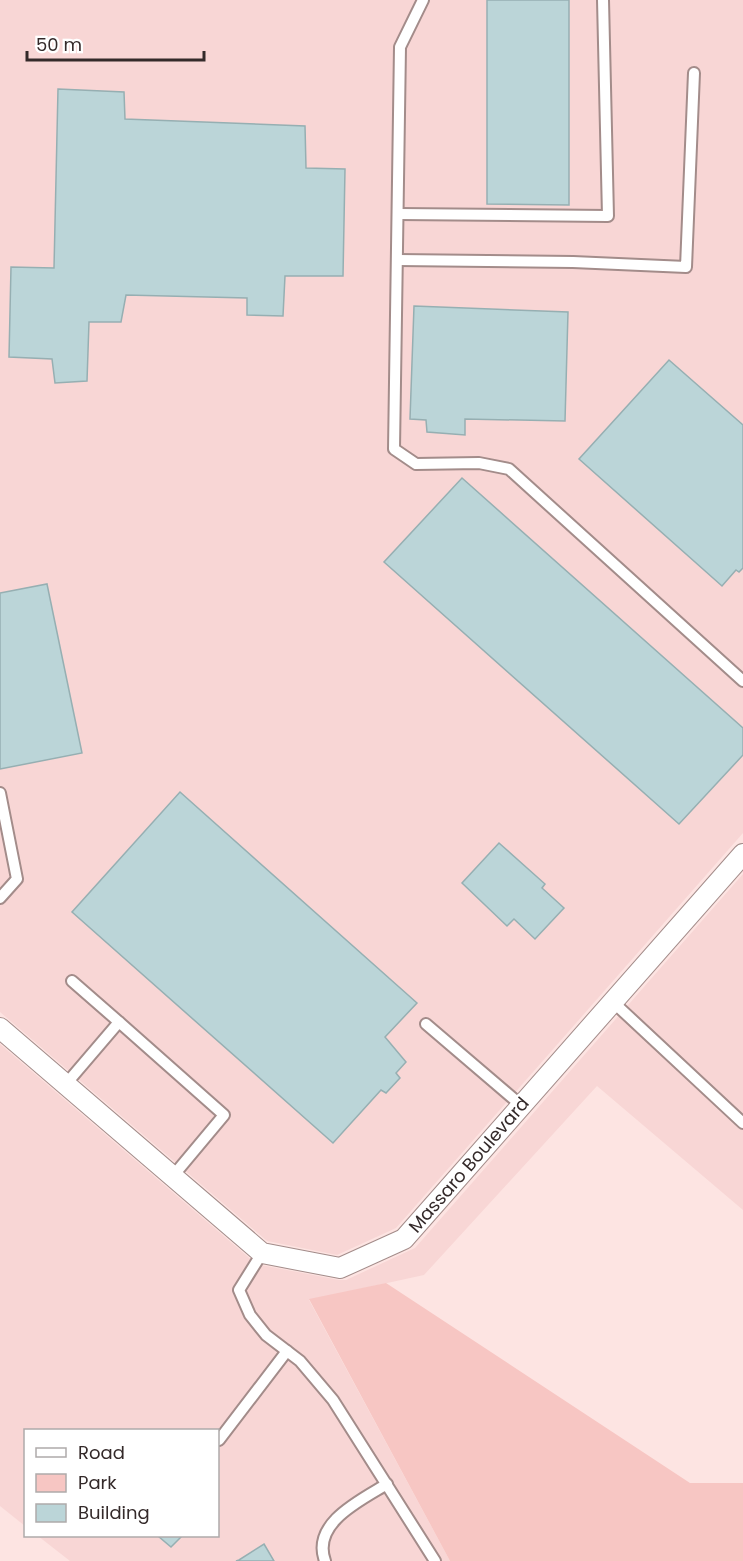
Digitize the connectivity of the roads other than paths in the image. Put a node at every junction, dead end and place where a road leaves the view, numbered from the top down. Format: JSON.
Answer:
{"nodes":[{"id":1,"x":423,"y":0,"type":"edge"},
{"id":2,"x":603,"y":0,"type":"edge"},
{"id":3,"x":694,"y":73,"type":"dead end"},
{"id":4,"x":399,"y":214,"type":"junction"},
{"id":5,"x":398,"y":260,"type":"junction"},
{"id":6,"x":743,"y":681,"type":"edge"},
{"id":7,"x":0,"y":793,"type":"edge"},
{"id":8,"x":743,"y":854,"type":"edge"},
{"id":9,"x":0,"y":898,"type":"edge"},
{"id":10,"x":72,"y":981,"type":"dead end"},
{"id":11,"x":612,"y":1000,"type":"junction"},
{"id":12,"x":119,"y":1022,"type":"junction"},
{"id":13,"x":426,"y":1024,"type":"dead end"},
{"id":14,"x":0,"y":1028,"type":"edge"},
{"id":15,"x":66,"y":1084,"type":"junction"},
{"id":16,"x":522,"y":1106,"type":"junction"},
{"id":17,"x":743,"y":1123,"type":"edge"},
{"id":18,"x":173,"y":1176,"type":"junction"},
{"id":19,"x":262,"y":1253,"type":"junction"},
{"id":20,"x":287,"y":1351,"type":"junction"},
{"id":21,"x":219,"y":1440,"type":"edge"},
{"id":22,"x":387,"y":1484,"type":"junction"},
{"id":23,"x":325,"y":1561,"type":"edge"},
{"id":24,"x":435,"y":1561,"type":"edge"}],
"edges":[{"from":1,"to":4,"type":"lane"},
{"from":2,"to":4,"type":"lane"},
{"from":3,"to":5,"type":"lane"},
{"from":4,"to":5,"type":"lane"},
{"from":5,"to":6,"type":"lane"},
{"from":7,"to":9,"type":"lane"},
{"from":8,"to":11,"type":"street","name":"Massaro Boulevard"},
{"from":10,"to":12,"type":"lane"},
{"from":11,"to":16,"type":"street","name":"Massaro Boulevard"},
{"from":11,"to":17,"type":"lane"},
{"from":12,"to":15,"type":"lane"},
{"from":12,"to":18,"type":"lane"},
{"from":13,"to":16,"type":"lane"},
{"from":14,"to":15,"type":"street","name":"Massaro Boulevard"},
{"from":15,"to":18,"type":"street","name":"Massaro Boulevard"},
{"from":16,"to":19,"type":"street","name":"Massaro Boulevard"},
{"from":18,"to":19,"type":"street","name":"Massaro Boulevard"},
{"from":19,"to":20,"type":"lane"},
{"from":20,"to":21,"type":"lane"},
{"from":20,"to":22,"type":"lane"},
{"from":22,"to":23,"type":"lane"},
{"from":22,"to":24,"type":"lane"}]}
